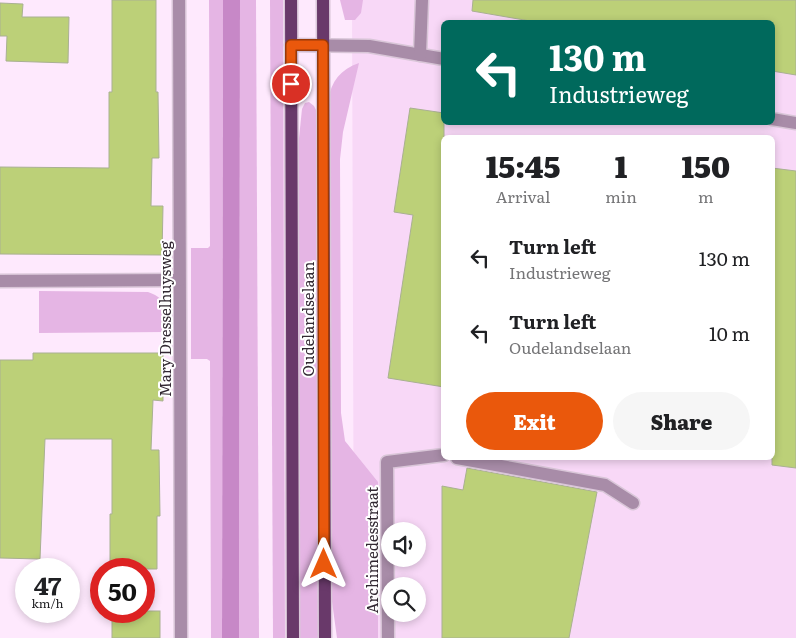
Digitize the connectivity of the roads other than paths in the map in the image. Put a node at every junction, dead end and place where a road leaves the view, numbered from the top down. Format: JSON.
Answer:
{"nodes":[{"id":1,"x":179,"y":0,"type":"edge"},
{"id":2,"x":291,"y":0,"type":"edge"},
{"id":3,"x":324,"y":0,"type":"edge"},
{"id":4,"x":422,"y":0,"type":"edge"},
{"id":5,"x":291,"y":45,"type":"junction"},
{"id":6,"x":323,"y":45,"type":"junction"},
{"id":7,"x":420,"y":55,"type":"junction"},
{"id":8,"x":441,"y":59,"type":"edge"},
{"id":9,"x":775,"y":120,"type":"edge"},
{"id":10,"x":796,"y":123,"type":"edge"},
{"id":11,"x":179,"y":280,"type":"junction"},
{"id":12,"x":0,"y":281,"type":"edge"},
{"id":13,"x":441,"y":455,"type":"edge"},
{"id":14,"x":468,"y":460,"type":"edge"},
{"id":15,"x":633,"y":503,"type":"dead end"},
{"id":16,"x":181,"y":638,"type":"edge"},
{"id":17,"x":293,"y":638,"type":"edge"},
{"id":18,"x":325,"y":638,"type":"edge"},
{"id":19,"x":388,"y":638,"type":"edge"}],
"edges":[{"from":1,"to":11,"type":"street","name":"Mary Dresselhuysweg"},
{"from":2,"to":5,"type":"main road","name":"Oudelandselaan"},
{"from":3,"to":6,"type":"main road","name":"Oudelandselaan"},
{"from":4,"to":7,"type":"street"},
{"from":5,"to":6,"type":"street"},
{"from":5,"to":17,"type":"main road","name":"Oudelandselaan"},
{"from":6,"to":7,"type":"street"},
{"from":6,"to":18,"type":"main road","name":"Oudelandselaan"},
{"from":7,"to":8,"type":"street"},
{"from":9,"to":10,"type":"street"},
{"from":11,"to":12,"type":"street"},
{"from":11,"to":16,"type":"street","name":"Mary Dresselhuysweg"},
{"from":13,"to":19,"type":"street","name":"Archimedesstraat"},
{"from":14,"to":15,"type":"street"}]}
